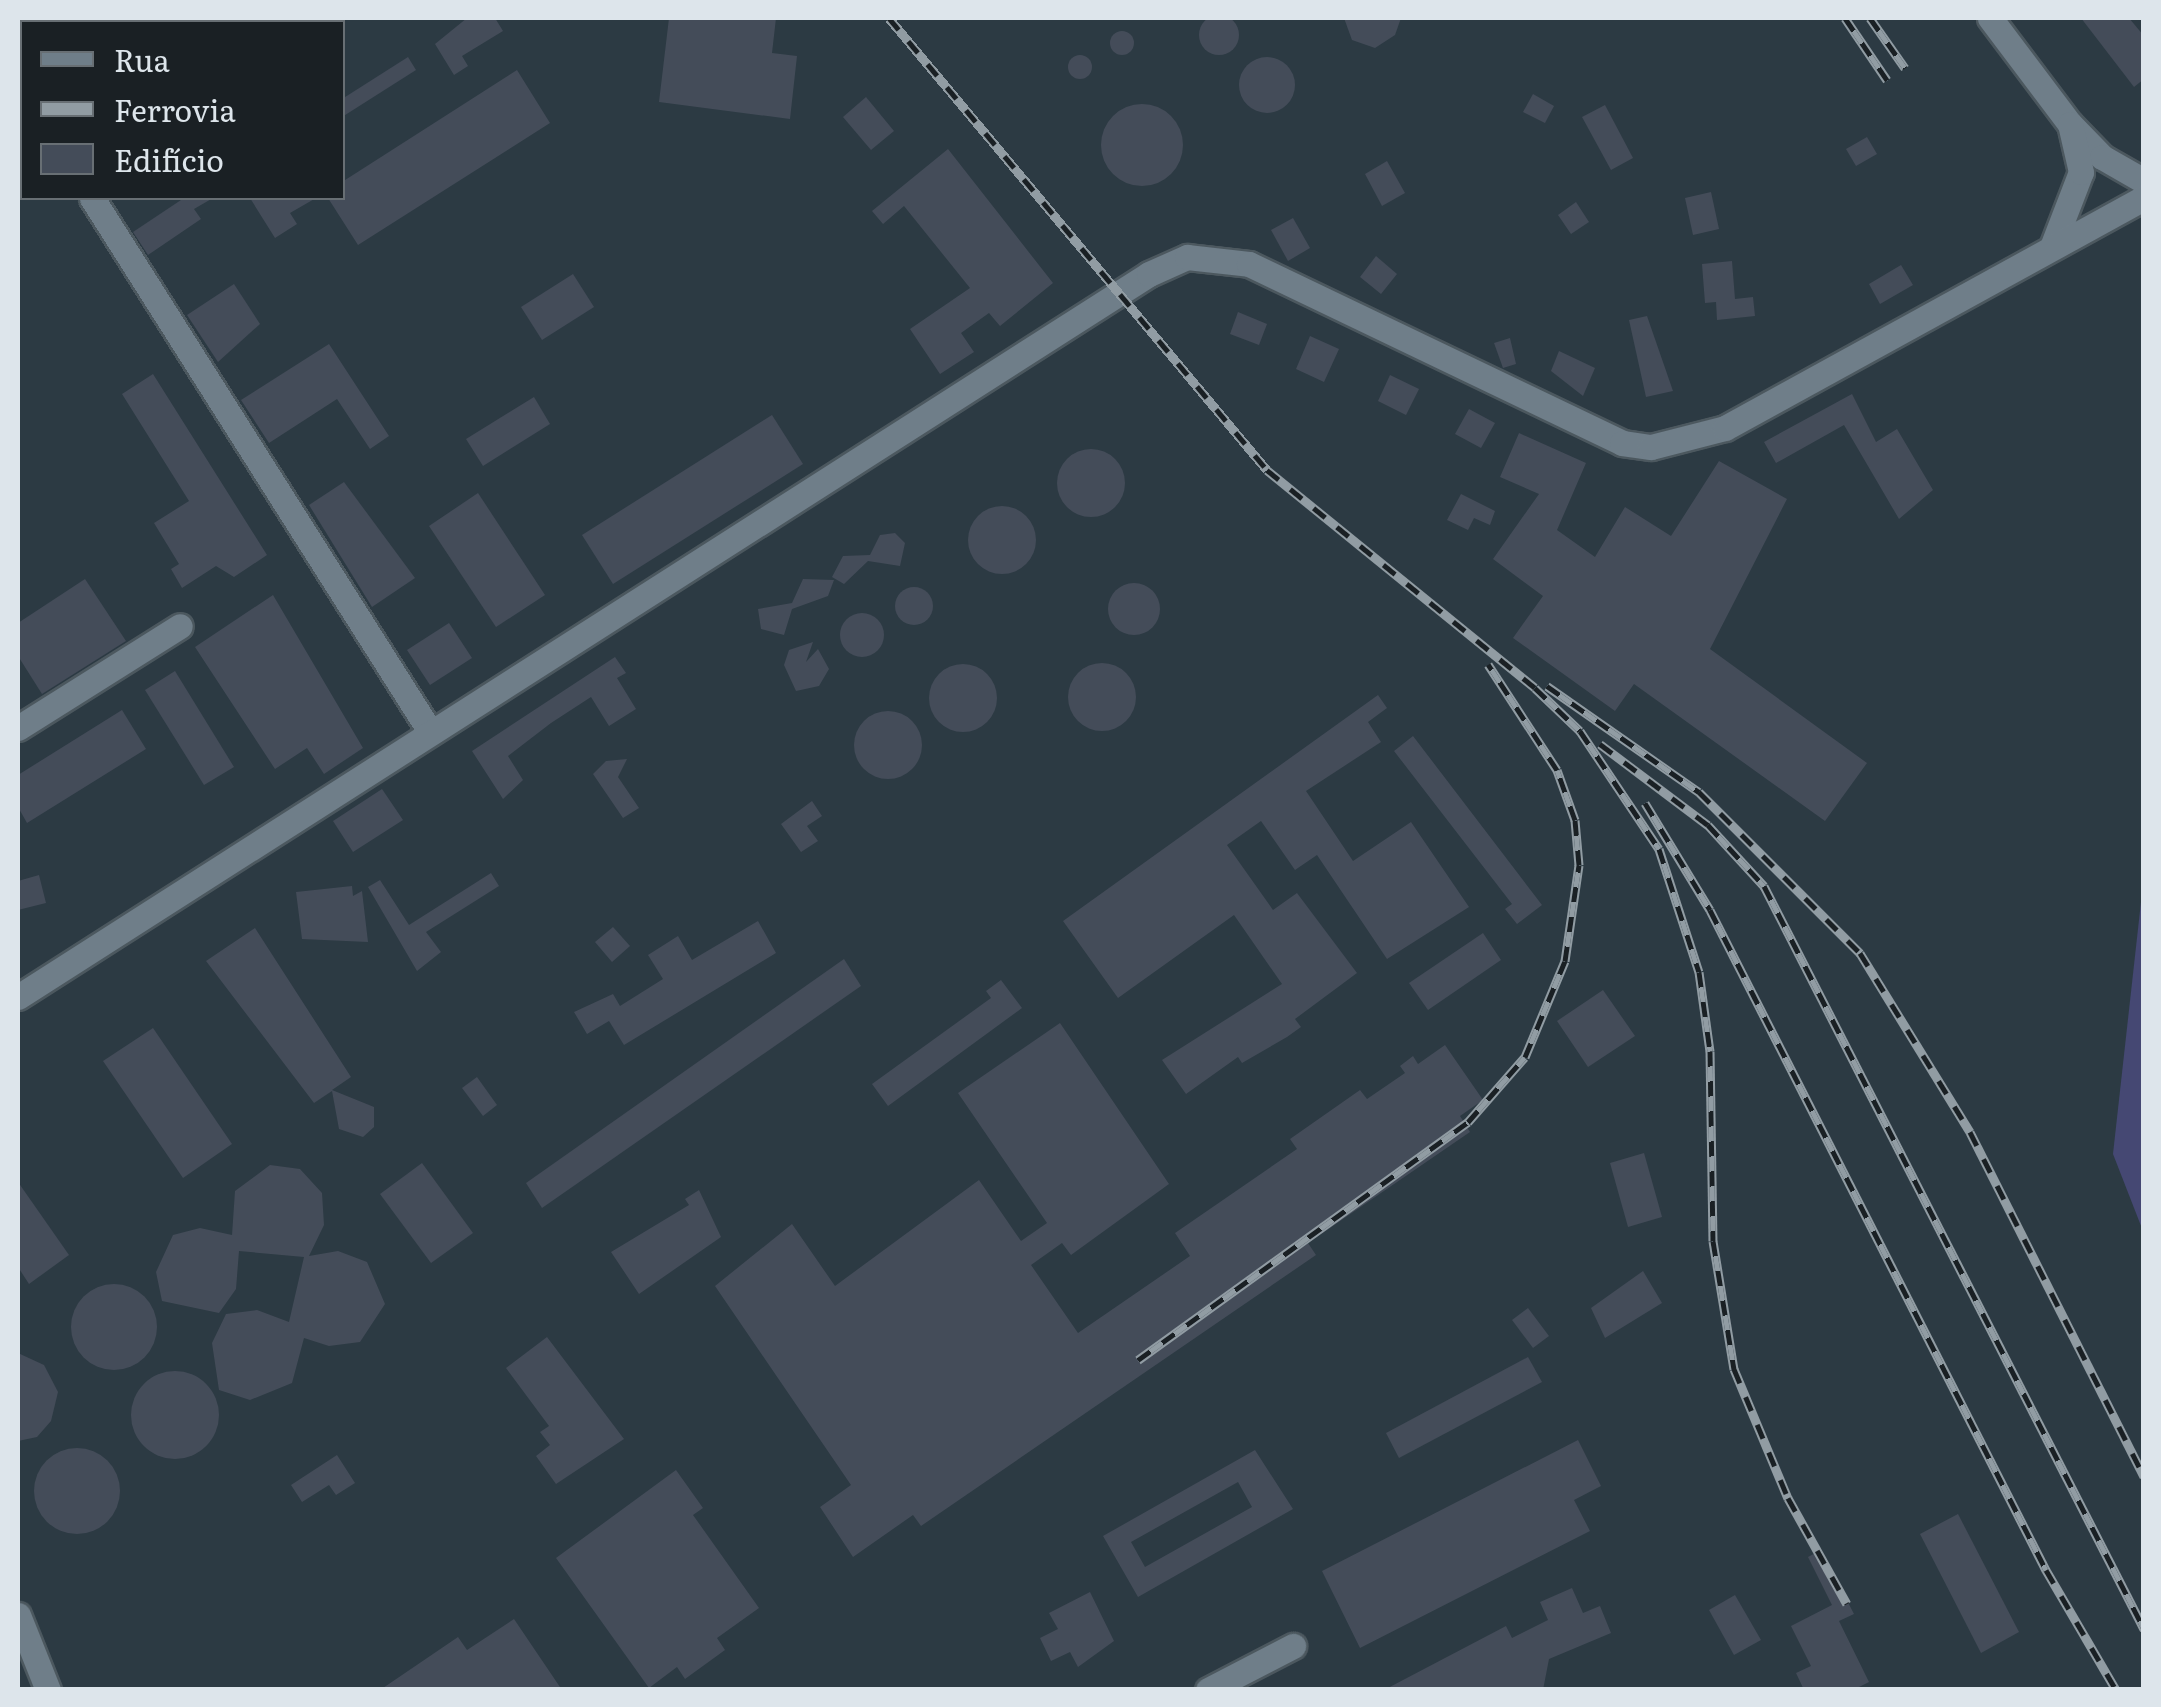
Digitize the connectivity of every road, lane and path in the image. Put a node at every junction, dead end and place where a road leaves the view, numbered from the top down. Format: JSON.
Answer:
{"nodes":[{"id":1,"x":1990,"y":18,"type":"edge"},
{"id":2,"x":2070,"y":124,"type":"junction"},
{"id":3,"x":2144,"y":180,"type":"edge"},
{"id":4,"x":2144,"y":198,"type":"edge"},
{"id":5,"x":93,"y":200,"type":"edge"},
{"id":6,"x":2052,"y":247,"type":"junction"},
{"id":7,"x":180,"y":626,"type":"dead end"},
{"id":8,"x":18,"y":728,"type":"edge"},
{"id":9,"x":431,"y":732,"type":"junction"},
{"id":10,"x":18,"y":997,"type":"edge"},
{"id":11,"x":18,"y":1615,"type":"edge"},
{"id":12,"x":1293,"y":1646,"type":"dead end"},
{"id":13,"x":48,"y":1690,"type":"edge"},
{"id":14,"x":1208,"y":1690,"type":"edge"}],
"edges":[{"from":1,"to":2,"type":"street"},
{"from":2,"to":3,"type":"street"},
{"from":2,"to":6,"type":"street"},
{"from":4,"to":6,"type":"street"},
{"from":5,"to":9,"type":"street"},
{"from":6,"to":9,"type":"street"},
{"from":7,"to":8,"type":"street"},
{"from":9,"to":10,"type":"street"},
{"from":11,"to":13,"type":"street"},
{"from":12,"to":14,"type":"street"}]}
